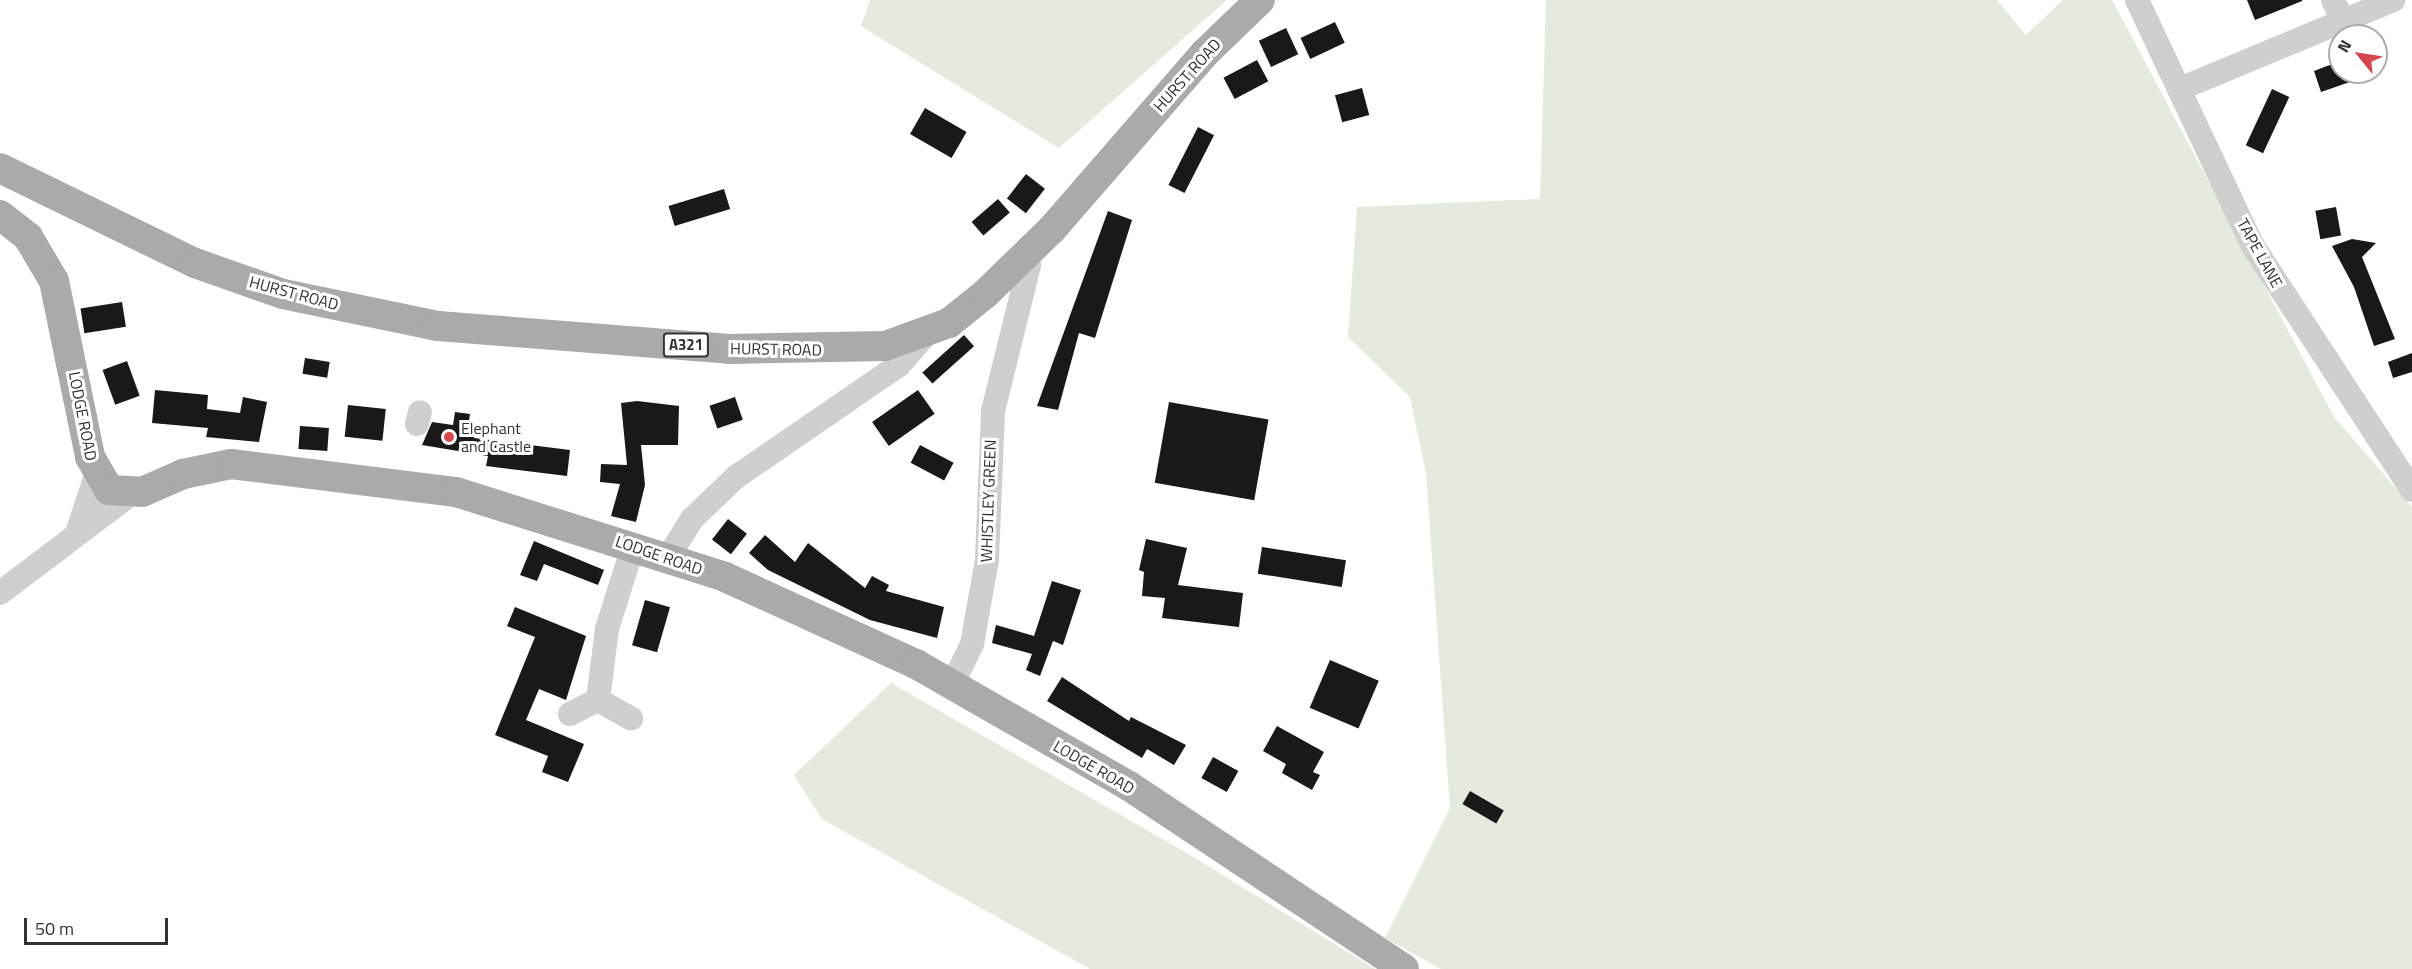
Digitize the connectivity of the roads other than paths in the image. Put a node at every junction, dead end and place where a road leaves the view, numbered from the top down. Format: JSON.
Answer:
{"nodes":[{"id":1,"x":1260,"y":0,"type":"edge"},
{"id":2,"x":2137,"y":0,"type":"edge"},
{"id":3,"x":2393,"y":0,"type":"edge"},
{"id":4,"x":2338,"y":10,"type":"edge"},
{"id":5,"x":2182,"y":88,"type":"junction"},
{"id":6,"x":0,"y":168,"type":"edge"},
{"id":7,"x":39,"y":186,"type":"junction"},
{"id":8,"x":7,"y":220,"type":"edge"},
{"id":9,"x":1026,"y":254,"type":"junction"},
{"id":10,"x":985,"y":294,"type":"junction"},
{"id":11,"x":1014,"y":314,"type":"junction"},
{"id":12,"x":926,"y":334,"type":"junction"},
{"id":13,"x":854,"y":349,"type":"junction"},
{"id":14,"x":860,"y":388,"type":"junction"},
{"id":15,"x":96,"y":476,"type":"junction"},
{"id":16,"x":2412,"y":490,"type":"edge"},
{"id":17,"x":131,"y":494,"type":"junction"},
{"id":18,"x":77,"y":533,"type":"junction"},
{"id":19,"x":633,"y":546,"type":"junction"},
{"id":20,"x":667,"y":559,"type":"junction"},
{"id":21,"x":0,"y":593,"type":"edge"},
{"id":22,"x":952,"y":685,"type":"junction"},
{"id":23,"x":598,"y":700,"type":"junction"},
{"id":24,"x":570,"y":714,"type":"dead end"},
{"id":25,"x":631,"y":718,"type":"dead end"},
{"id":26,"x":1404,"y":969,"type":"edge"}],
"edges":[{"from":1,"to":9,"type":"main road","name":"HURST ROAD","number":"A321"},
{"from":2,"to":5,"type":"street","name":"TAPE LANE"},
{"from":3,"to":4,"type":"street"},
{"from":4,"to":5,"type":"street"},
{"from":5,"to":16,"type":"street","name":"TAPE LANE"},
{"from":6,"to":7,"type":"main road","name":"HURST ROAD","number":"A321"},
{"from":7,"to":8,"type":"main road","name":"LODGE ROAD"},
{"from":7,"to":13,"type":"main road","name":"HURST ROAD","number":"A321"},
{"from":8,"to":15,"type":"main road","name":"LODGE ROAD"},
{"from":9,"to":10,"type":"main road","name":"HURST ROAD","number":"A321"},
{"from":9,"to":11,"type":"street","name":"WHISTLEY GREEN"},
{"from":10,"to":11,"type":"street"},
{"from":10,"to":12,"type":"main road","name":"HURST ROAD","number":"A321"},
{"from":11,"to":22,"type":"street","name":"WHISTLEY GREEN"},
{"from":12,"to":13,"type":"main road","name":"HURST ROAD","number":"A321"},
{"from":12,"to":14,"type":"street"},
{"from":13,"to":14,"type":"street"},
{"from":14,"to":20,"type":"street"},
{"from":15,"to":17,"type":"main road","name":"LODGE ROAD"},
{"from":15,"to":18,"type":"street"},
{"from":17,"to":18,"type":"street"},
{"from":17,"to":19,"type":"main road","name":"LODGE ROAD"},
{"from":18,"to":21,"type":"street"},
{"from":19,"to":20,"type":"main road","name":"LODGE ROAD"},
{"from":19,"to":23,"type":"street"},
{"from":20,"to":22,"type":"main road","name":"LODGE ROAD"},
{"from":22,"to":26,"type":"main road","name":"LODGE ROAD"},
{"from":23,"to":24,"type":"street"},
{"from":23,"to":25,"type":"street"}]}
